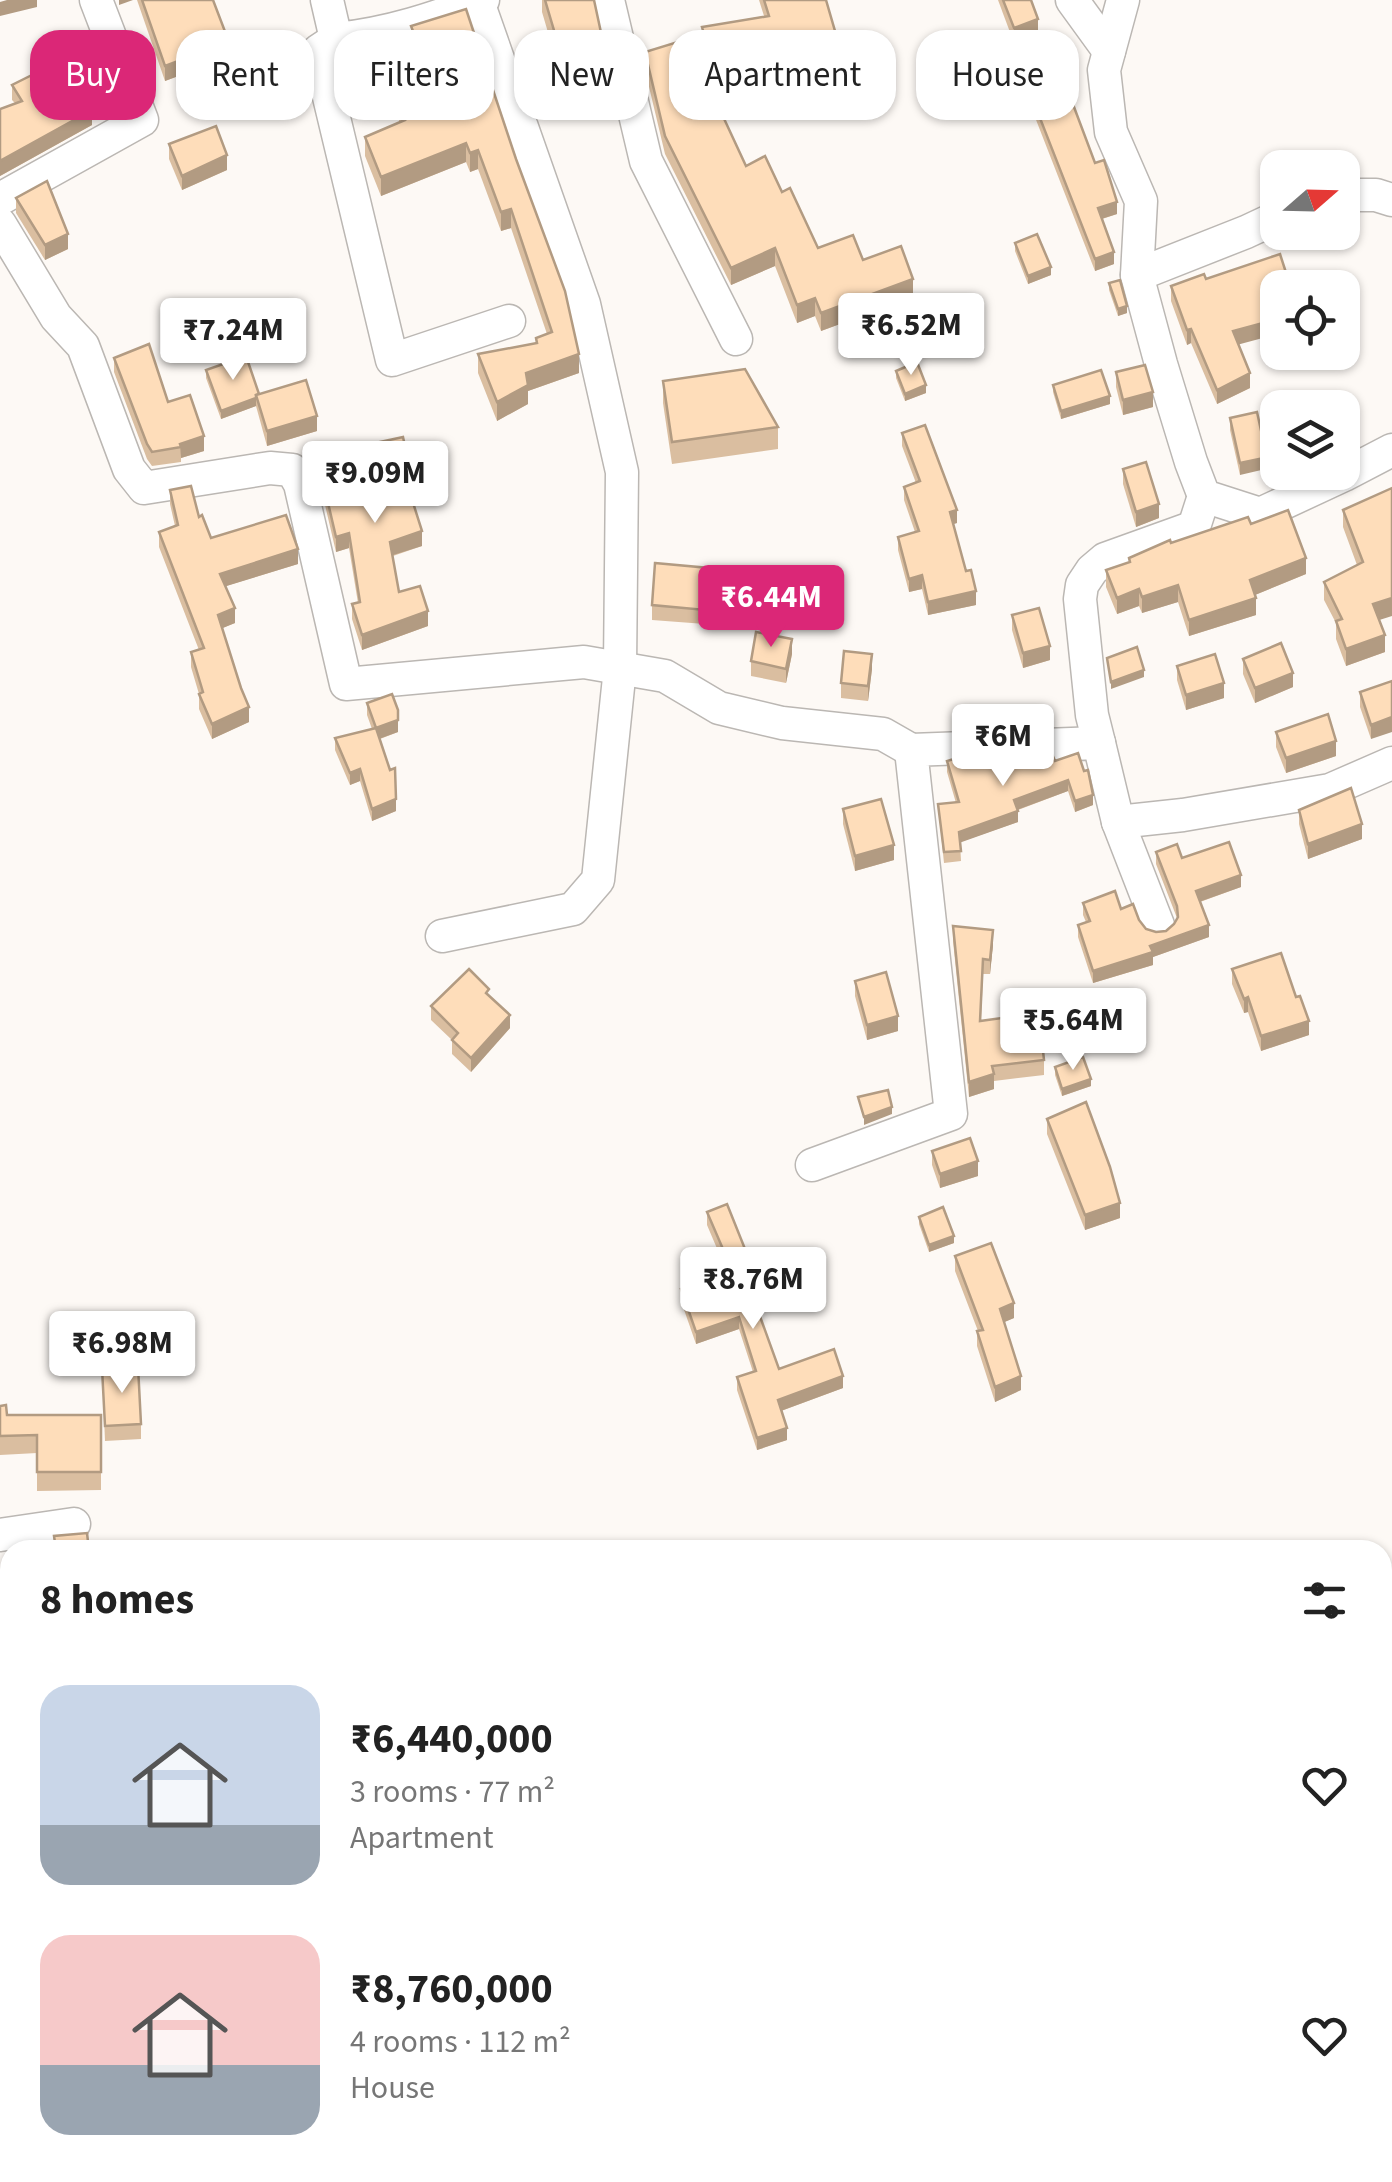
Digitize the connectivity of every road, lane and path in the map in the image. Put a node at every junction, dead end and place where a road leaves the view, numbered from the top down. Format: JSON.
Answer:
{"nodes":[{"id":1,"x":96,"y":0,"type":"edge"},
{"id":2,"x":326,"y":0,"type":"edge"},
{"id":3,"x":608,"y":0,"type":"edge"},
{"id":4,"x":1072,"y":0,"type":"edge"},
{"id":5,"x":1123,"y":0,"type":"edge"},
{"id":6,"x":481,"y":1,"type":"edge"},
{"id":7,"x":389,"y":30,"type":"edge"},
{"id":8,"x":334,"y":31,"type":"edge"},
{"id":9,"x":334,"y":40,"type":"edge"},
{"id":10,"x":1109,"y":51,"type":"junction"},
{"id":11,"x":334,"y":118,"type":"edge"},
{"id":12,"x":335,"y":120,"type":"edge"},
{"id":13,"x":1360,"y":194,"type":"edge"},
{"id":14,"x":0,"y":199,"type":"edge"},
{"id":15,"x":1392,"y":200,"type":"edge"},
{"id":16,"x":0,"y":224,"type":"edge"},
{"id":17,"x":1260,"y":225,"type":"edge"},
{"id":18,"x":1137,"y":275,"type":"junction"},
{"id":19,"x":510,"y":322,"type":"dead end"},
{"id":20,"x":736,"y":339,"type":"dead end"},
{"id":21,"x":1392,"y":450,"type":"edge"},
{"id":22,"x":1204,"y":496,"type":"junction"},
{"id":23,"x":620,"y":668,"type":"junction"},
{"id":24,"x":1099,"y":743,"type":"junction"},
{"id":25,"x":911,"y":750,"type":"junction"},
{"id":26,"x":1392,"y":763,"type":"edge"},
{"id":27,"x":1118,"y":822,"type":"junction"},
{"id":28,"x":1158,"y":925,"type":"dead end"},
{"id":29,"x":442,"y":936,"type":"dead end"},
{"id":30,"x":812,"y":1165,"type":"dead end"},
{"id":31,"x":74,"y":1524,"type":"dead end"},
{"id":32,"x":0,"y":1534,"type":"edge"}],
"edges":[{"from":1,"to":14,"type":"street"},
{"from":2,"to":8,"type":"street"},
{"from":3,"to":20,"type":"street"},
{"from":4,"to":10,"type":"street"},
{"from":5,"to":10,"type":"street"},
{"from":6,"to":7,"type":"street"},
{"from":6,"to":23,"type":"street"},
{"from":9,"to":11,"type":"street"},
{"from":10,"to":18,"type":"street"},
{"from":12,"to":19,"type":"street"},
{"from":13,"to":15,"type":"street"},
{"from":16,"to":23,"type":"street"},
{"from":17,"to":18,"type":"street"},
{"from":18,"to":22,"type":"street"},
{"from":21,"to":22,"type":"street"},
{"from":22,"to":24,"type":"street"},
{"from":23,"to":25,"type":"street"},
{"from":23,"to":29,"type":"street"},
{"from":24,"to":25,"type":"street"},
{"from":24,"to":27,"type":"street"},
{"from":25,"to":30,"type":"street"},
{"from":26,"to":27,"type":"street"},
{"from":27,"to":28,"type":"street"},
{"from":31,"to":32,"type":"street"}]}
